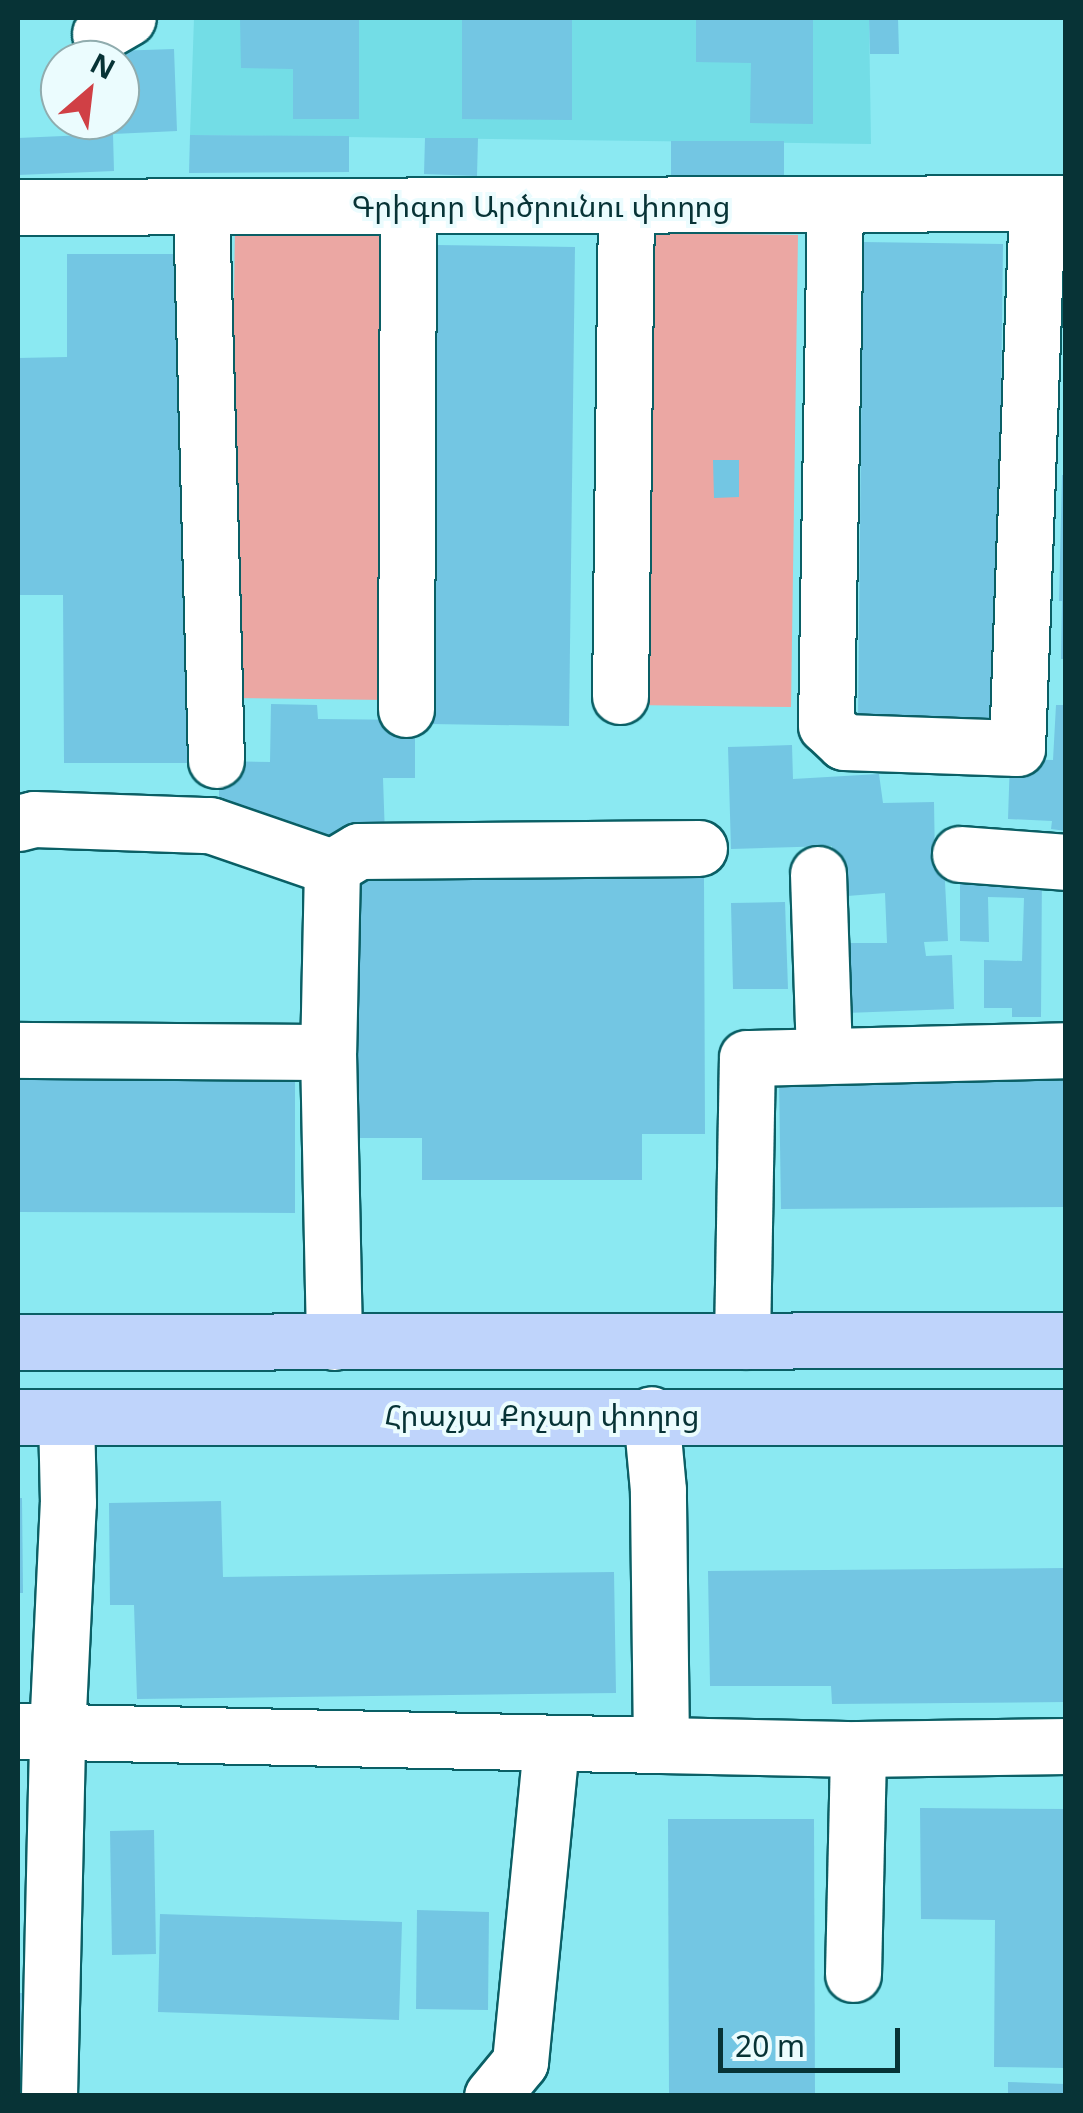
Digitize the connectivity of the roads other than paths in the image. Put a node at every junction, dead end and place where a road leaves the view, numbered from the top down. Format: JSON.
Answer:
{"nodes":[{"id":1,"x":1051,"y":203,"type":"edge"},
{"id":2,"x":835,"y":204,"type":"junction"},
{"id":3,"x":626,"y":205,"type":"junction"},
{"id":4,"x":18,"y":207,"type":"edge"},
{"id":5,"x":202,"y":207,"type":"junction"},
{"id":6,"x":408,"y":207,"type":"junction"},
{"id":7,"x":620,"y":696,"type":"dead end"},
{"id":8,"x":406,"y":709,"type":"dead end"},
{"id":9,"x":216,"y":760,"type":"dead end"},
{"id":10,"x":18,"y":823,"type":"edge"},
{"id":11,"x":699,"y":848,"type":"dead end"},
{"id":12,"x":960,"y":854,"type":"dead end"},
{"id":13,"x":1066,"y":862,"type":"edge"},
{"id":14,"x":332,"y":867,"type":"junction"},
{"id":15,"x":818,"y":874,"type":"dead end"},
{"id":16,"x":18,"y":1050,"type":"edge"},
{"id":17,"x":1066,"y":1050,"type":"edge"},
{"id":18,"x":328,"y":1052,"type":"junction"},
{"id":19,"x":824,"y":1056,"type":"junction"},
{"id":20,"x":1066,"y":1340,"type":"edge"},
{"id":21,"x":742,"y":1341,"type":"junction"},
{"id":22,"x":18,"y":1342,"type":"edge"},
{"id":23,"x":334,"y":1342,"type":"junction"},
{"id":24,"x":652,"y":1414,"type":"junction"},
{"id":25,"x":42,"y":1417,"type":"edge"},
{"id":26,"x":1066,"y":1417,"type":"edge"},
{"id":27,"x":37,"y":1732,"type":"edge"},
{"id":28,"x":661,"y":1744,"type":"junction"},
{"id":29,"x":551,"y":1745,"type":"junction"},
{"id":30,"x":1066,"y":1746,"type":"edge"},
{"id":31,"x":858,"y":1749,"type":"junction"},
{"id":32,"x":852,"y":1974,"type":"dead end"},
{"id":33,"x":49,"y":2096,"type":"edge"},
{"id":34,"x":492,"y":2096,"type":"edge"}],
"edges":[{"from":1,"to":2,"type":"street","name":"Գրիգոր Արծրունու փողոց"},
{"from":1,"to":2,"type":"street"},
{"from":2,"to":3,"type":"street","name":"Գրիգոր Արծրունու փողոց"},
{"from":3,"to":6,"type":"street","name":"Գրիգոր Արծրունու փողոց"},
{"from":3,"to":7,"type":"street"},
{"from":4,"to":5,"type":"street","name":"Գրիգոր Արծրունու փողոց"},
{"from":5,"to":6,"type":"street","name":"Գրիգոր Արծրունու փողոց"},
{"from":5,"to":9,"type":"street"},
{"from":6,"to":8,"type":"street"},
{"from":10,"to":14,"type":"street"},
{"from":11,"to":14,"type":"street"},
{"from":12,"to":13,"type":"street"},
{"from":14,"to":18,"type":"street"},
{"from":15,"to":19,"type":"street"},
{"from":16,"to":18,"type":"street"},
{"from":17,"to":19,"type":"street"},
{"from":18,"to":23,"type":"street"},
{"from":19,"to":21,"type":"street"},
{"from":20,"to":21,"type":"main road"},
{"from":21,"to":23,"type":"main road"},
{"from":22,"to":23,"type":"main road"},
{"from":24,"to":25,"type":"main road","name":"Հրաչյա Քոչար փողոց"},
{"from":24,"to":26,"type":"main road","name":"Հրաչյա Քոչար փողոց"},
{"from":24,"to":28,"type":"street"},
{"from":25,"to":27,"type":"street"},
{"from":27,"to":29,"type":"street"},
{"from":27,"to":33,"type":"street"},
{"from":28,"to":29,"type":"street"},
{"from":28,"to":31,"type":"street"},
{"from":29,"to":34,"type":"street"},
{"from":30,"to":31,"type":"street"},
{"from":31,"to":32,"type":"street"}]}
